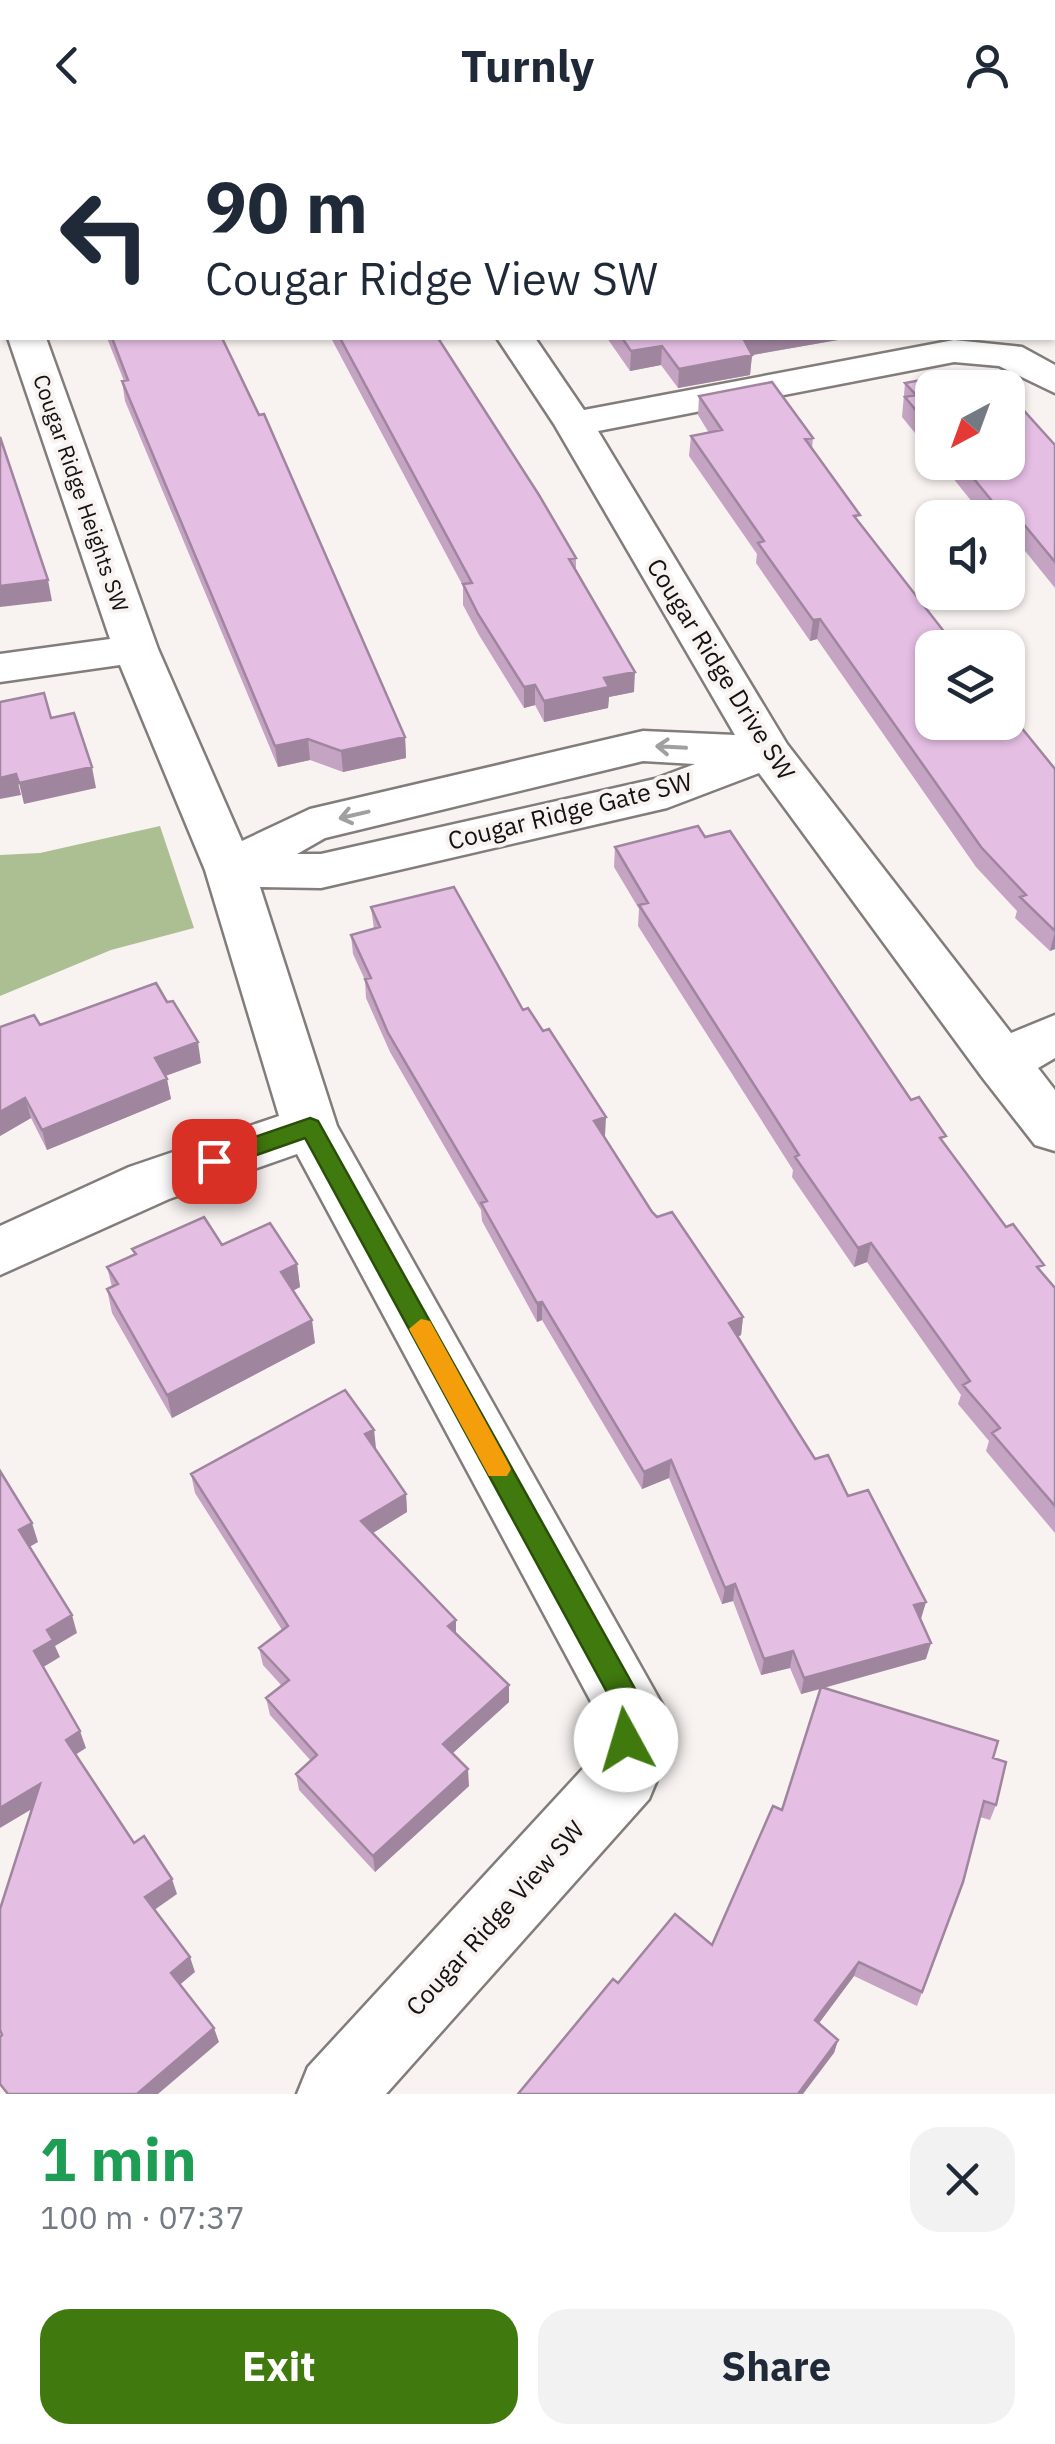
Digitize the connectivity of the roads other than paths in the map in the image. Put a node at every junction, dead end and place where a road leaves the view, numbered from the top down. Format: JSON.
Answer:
{"nodes":[{"id":1,"x":28,"y":340,"type":"edge"},
{"id":2,"x":517,"y":340,"type":"edge"},
{"id":3,"x":1055,"y":381,"type":"edge"},
{"id":4,"x":574,"y":424,"type":"junction"},
{"id":5,"x":136,"y":649,"type":"junction"},
{"id":6,"x":0,"y":668,"type":"edge"},
{"id":7,"x":768,"y":752,"type":"junction"},
{"id":8,"x":230,"y":870,"type":"junction"},
{"id":9,"x":1055,"y":1034,"type":"edge"},
{"id":10,"x":1002,"y":1062,"type":"junction"},
{"id":11,"x":310,"y":1127,"type":"junction"},
{"id":12,"x":1055,"y":1130,"type":"edge"},
{"id":13,"x":0,"y":1252,"type":"edge"},
{"id":14,"x":336,"y":2094,"type":"edge"}],
"edges":[{"from":1,"to":5,"type":"street","name":"Cougar Ridge Heights SW"},
{"from":2,"to":4,"type":"street","name":"Cougar Ridge Drive SW"},
{"from":3,"to":4,"type":"street"},
{"from":4,"to":7,"type":"street","name":"Cougar Ridge Drive SW"},
{"from":5,"to":6,"type":"street"},
{"from":5,"to":8,"type":"street","name":"Cougar Ridge Heights SW"},
{"from":7,"to":8,"type":"street","name":"Cougar Ridge Gate SW"},
{"from":7,"to":10,"type":"street","name":"Cougar Ridge Drive SW"},
{"from":8,"to":11,"type":"street","name":"Cougar Ridge Heights SW"},
{"from":9,"to":10,"type":"street"},
{"from":10,"to":12,"type":"street","name":"Cougar Ridge Drive SW"},
{"from":11,"to":13,"type":"street"},
{"from":11,"to":14,"type":"street","name":"Cougar Ridge View SW"}]}
